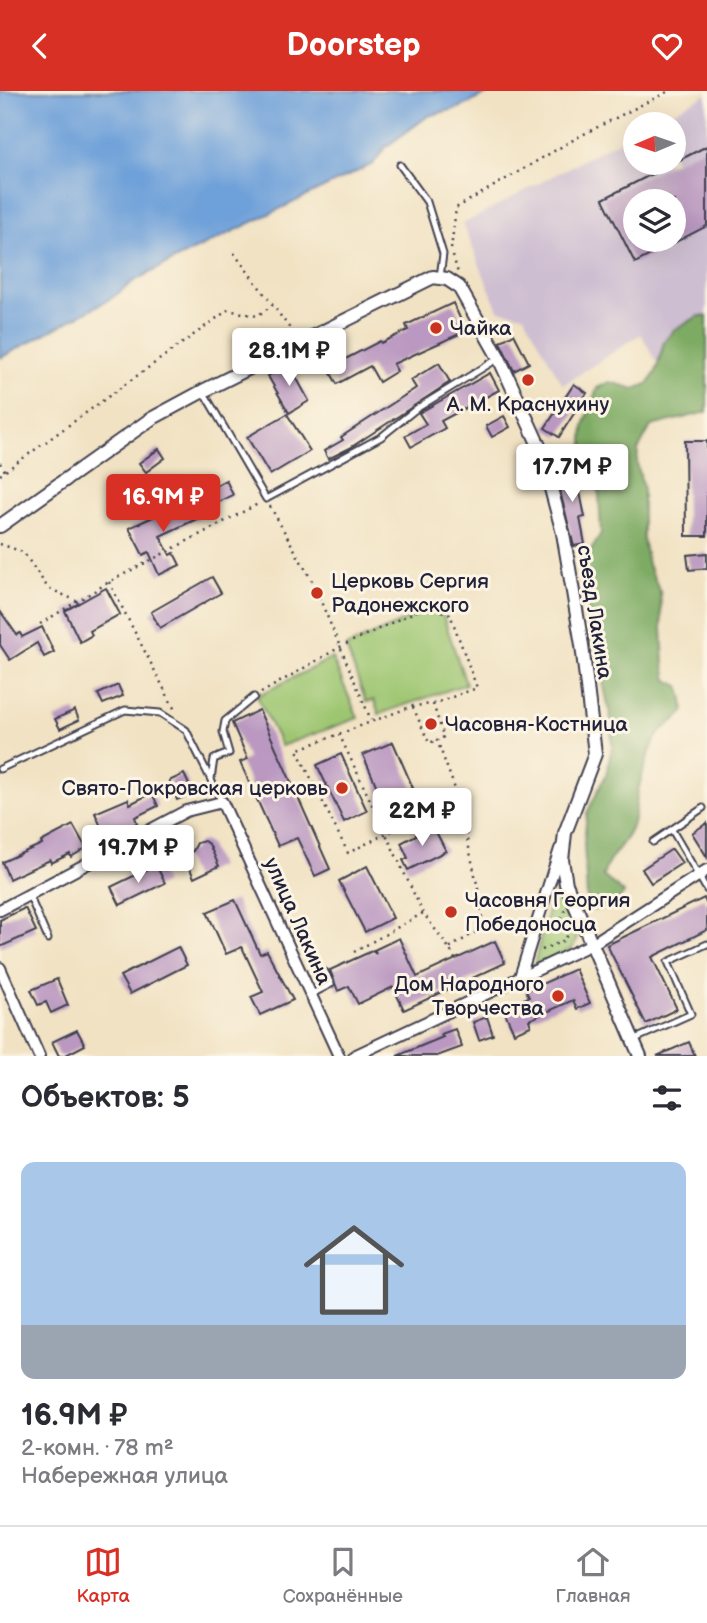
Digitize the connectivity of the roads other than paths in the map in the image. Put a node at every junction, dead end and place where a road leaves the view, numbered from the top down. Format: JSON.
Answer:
{"nodes":[{"id":1,"x":400,"y":165,"type":"dead end"},
{"id":2,"x":440,"y":277,"type":"junction"},
{"id":3,"x":499,"y":358,"type":"junction"},
{"id":4,"x":203,"y":391,"type":"junction"},
{"id":5,"x":0,"y":526,"type":"edge"},
{"id":6,"x":254,"y":698,"type":"road end"},
{"id":7,"x":0,"y":769,"type":"edge"},
{"id":8,"x":211,"y":779,"type":"junction"},
{"id":9,"x":222,"y":802,"type":"junction"},
{"id":10,"x":703,"y":808,"type":"dead end"},
{"id":11,"x":672,"y":830,"type":"junction"},
{"id":12,"x":565,"y":833,"type":"junction"},
{"id":13,"x":653,"y":842,"type":"dead end"},
{"id":14,"x":703,"y":872,"type":"edge"},
{"id":15,"x":707,"y":890,"type":"edge"},
{"id":16,"x":29,"y":895,"type":"junction"},
{"id":17,"x":0,"y":910,"type":"edge"},
{"id":18,"x":48,"y":939,"type":"dead end"},
{"id":19,"x":592,"y":944,"type":"junction"},
{"id":20,"x":707,"y":944,"type":"edge"},
{"id":21,"x":0,"y":968,"type":"edge"},
{"id":22,"x":325,"y":972,"type":"dead end"},
{"id":23,"x":520,"y":977,"type":"junction"},
{"id":24,"x":310,"y":995,"type":"junction"},
{"id":25,"x":633,"y":1040,"type":"junction"},
{"id":26,"x":39,"y":1056,"type":"edge"},
{"id":27,"x":339,"y":1056,"type":"edge"},
{"id":28,"x":354,"y":1056,"type":"edge"},
{"id":29,"x":640,"y":1056,"type":"edge"}],
"edges":[{"from":1,"to":2,"type":"lane"},
{"from":2,"to":3,"type":"street","name":"съезд Лакина"},
{"from":2,"to":4,"type":"street"},
{"from":3,"to":4,"type":"lane"},
{"from":3,"to":12,"type":"street","name":"съезд Лакина"},
{"from":4,"to":5,"type":"street"},
{"from":6,"to":8,"type":"lane"},
{"from":7,"to":8,"type":"lane"},
{"from":8,"to":9,"type":"lane"},
{"from":9,"to":16,"type":"street"},
{"from":9,"to":24,"type":"street","name":"улица Лакина"},
{"from":10,"to":11,"type":"lane"},
{"from":11,"to":13,"type":"lane"},
{"from":11,"to":14,"type":"lane"},
{"from":12,"to":19,"type":"street","name":"съезд Лакина"},
{"from":12,"to":23,"type":"street","name":"съезд Лакина"},
{"from":14,"to":15,"type":"lane"},
{"from":14,"to":19,"type":"street"},
{"from":16,"to":17,"type":"street"},
{"from":16,"to":18,"type":"lane"},
{"from":19,"to":23,"type":"street"},
{"from":19,"to":25,"type":"street","name":"съезд Лакина"},
{"from":20,"to":25,"type":"lane"},
{"from":21,"to":26,"type":"street"},
{"from":22,"to":24,"type":"lane"},
{"from":23,"to":28,"type":"street"},
{"from":24,"to":27,"type":"street","name":"улица Лакина"},
{"from":25,"to":29,"type":"street","name":"съезд Лакина"}]}
